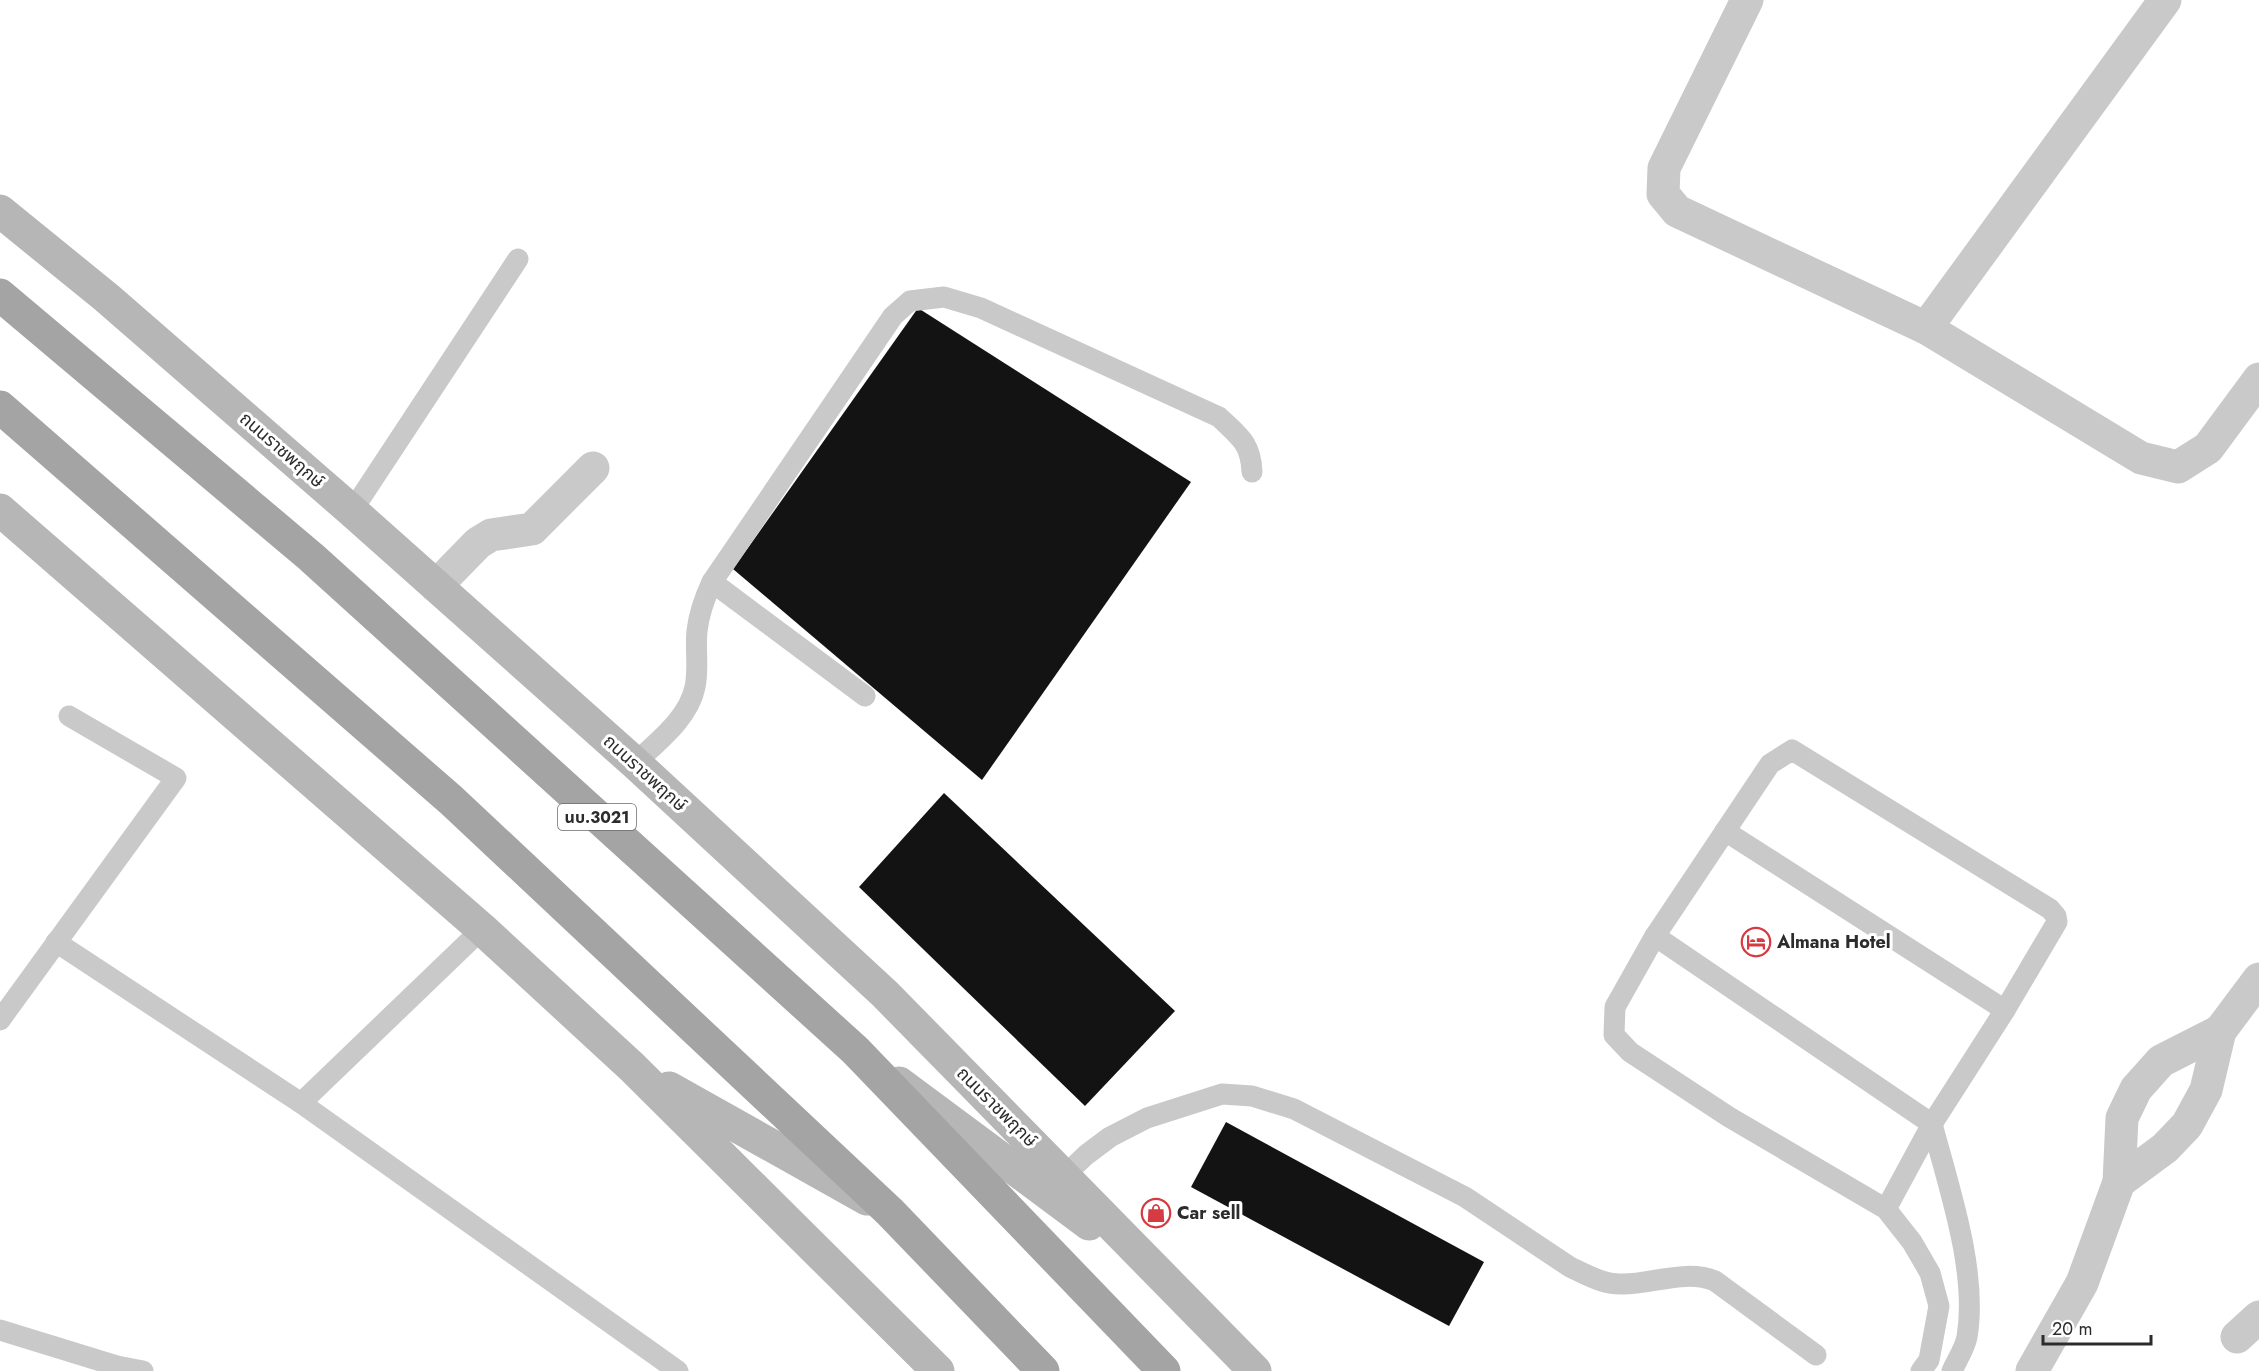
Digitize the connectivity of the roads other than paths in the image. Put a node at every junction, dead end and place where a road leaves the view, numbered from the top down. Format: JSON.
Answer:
{"nodes":[{"id":1,"x":1747,"y":0,"type":"edge"},
{"id":2,"x":2165,"y":0,"type":"edge"},
{"id":3,"x":0,"y":212,"type":"edge"},
{"id":4,"x":518,"y":259,"type":"dead end"},
{"id":5,"x":0,"y":295,"type":"edge"},
{"id":6,"x":1926,"y":328,"type":"junction"},
{"id":7,"x":2259,"y":379,"type":"edge"},
{"id":8,"x":0,"y":407,"type":"edge"},
{"id":9,"x":593,"y":468,"type":"dead end"},
{"id":10,"x":1252,"y":472,"type":"dead end"},
{"id":11,"x":0,"y":510,"type":"edge"},
{"id":12,"x":351,"y":511,"type":"junction"},
{"id":13,"x":712,"y":582,"type":"junction"},
{"id":14,"x":436,"y":586,"type":"junction"},
{"id":15,"x":865,"y":696,"type":"dead end"},
{"id":16,"x":69,"y":716,"type":"dead end"},
{"id":17,"x":634,"y":763,"type":"junction"},
{"id":18,"x":1725,"y":831,"type":"junction"},
{"id":19,"x":482,"y":929,"type":"junction"},
{"id":20,"x":1655,"y":936,"type":"junction"},
{"id":21,"x":56,"y":942,"type":"junction"},
{"id":22,"x":2259,"y":979,"type":"edge"},
{"id":23,"x":2005,"y":1010,"type":"junction"},
{"id":24,"x":0,"y":1020,"type":"edge"},
{"id":25,"x":2220,"y":1031,"type":"junction"},
{"id":26,"x":855,"y":1050,"type":"junction"},
{"id":27,"x":632,"y":1067,"type":"junction"},
{"id":28,"x":302,"y":1103,"type":"junction"},
{"id":29,"x":1932,"y":1125,"type":"junction"},
{"id":30,"x":1065,"y":1175,"type":"junction"},
{"id":31,"x":2119,"y":1182,"type":"junction"},
{"id":32,"x":1886,"y":1209,"type":"junction"},
{"id":33,"x":890,"y":1212,"type":"junction"},
{"id":34,"x":1160,"y":1276,"type":"junction"},
{"id":35,"x":0,"y":1330,"type":"edge"},
{"id":36,"x":1816,"y":1355,"type":"dead end"},
{"id":37,"x":143,"y":1371,"type":"edge"},
{"id":38,"x":678,"y":1371,"type":"edge"},
{"id":39,"x":938,"y":1371,"type":"edge"},
{"id":40,"x":1043,"y":1371,"type":"edge"},
{"id":41,"x":1164,"y":1371,"type":"edge"},
{"id":42,"x":1256,"y":1371,"type":"edge"},
{"id":43,"x":1921,"y":1371,"type":"edge"},
{"id":44,"x":1952,"y":1371,"type":"edge"},
{"id":45,"x":2032,"y":1371,"type":"edge"}],
"edges":[{"from":1,"to":6,"type":"street"},
{"from":2,"to":6,"type":"street"},
{"from":3,"to":12,"type":"main road","name":"ถนนราชพฤกษ์"},
{"from":4,"to":12,"type":"lane"},
{"from":5,"to":26,"type":"main road","number":"นบ.3021"},
{"from":6,"to":7,"type":"street"},
{"from":8,"to":33,"type":"main road"},
{"from":9,"to":14,"type":"street"},
{"from":10,"to":13,"type":"lane"},
{"from":11,"to":19,"type":"main road"},
{"from":12,"to":14,"type":"main road","name":"ถนนราชพฤกษ์"},
{"from":13,"to":15,"type":"lane"},
{"from":13,"to":17,"type":"lane"},
{"from":14,"to":17,"type":"main road","name":"ถนนราชพฤกษ์"},
{"from":16,"to":21,"type":"lane"},
{"from":17,"to":30,"type":"main road","name":"ถนนราชพฤกษ์"},
{"from":18,"to":20,"type":"lane"},
{"from":18,"to":23,"type":"lane"},
{"from":18,"to":23,"type":"lane"},
{"from":19,"to":27,"type":"main road"},
{"from":19,"to":28,"type":"lane"},
{"from":20,"to":29,"type":"lane"},
{"from":20,"to":32,"type":"lane"},
{"from":21,"to":24,"type":"lane"},
{"from":21,"to":28,"type":"lane"},
{"from":22,"to":25,"type":"street"},
{"from":23,"to":29,"type":"lane"},
{"from":25,"to":31,"type":"street"},
{"from":25,"to":31,"type":"street"},
{"from":26,"to":34,"type":"main road"},
{"from":26,"to":41,"type":"main road","number":"นบ.3021"},
{"from":27,"to":33,"type":"main road"},
{"from":27,"to":39,"type":"main road"},
{"from":28,"to":38,"type":"lane"},
{"from":29,"to":32,"type":"lane"},
{"from":29,"to":44,"type":"lane"},
{"from":30,"to":34,"type":"main road","name":"ถนนราชพฤกษ์"},
{"from":30,"to":36,"type":"lane"},
{"from":31,"to":45,"type":"street"},
{"from":32,"to":43,"type":"lane"},
{"from":33,"to":40,"type":"main road"},
{"from":34,"to":42,"type":"main road","name":"ถนนราชพฤกษ์"},
{"from":35,"to":37,"type":"lane"}]}
